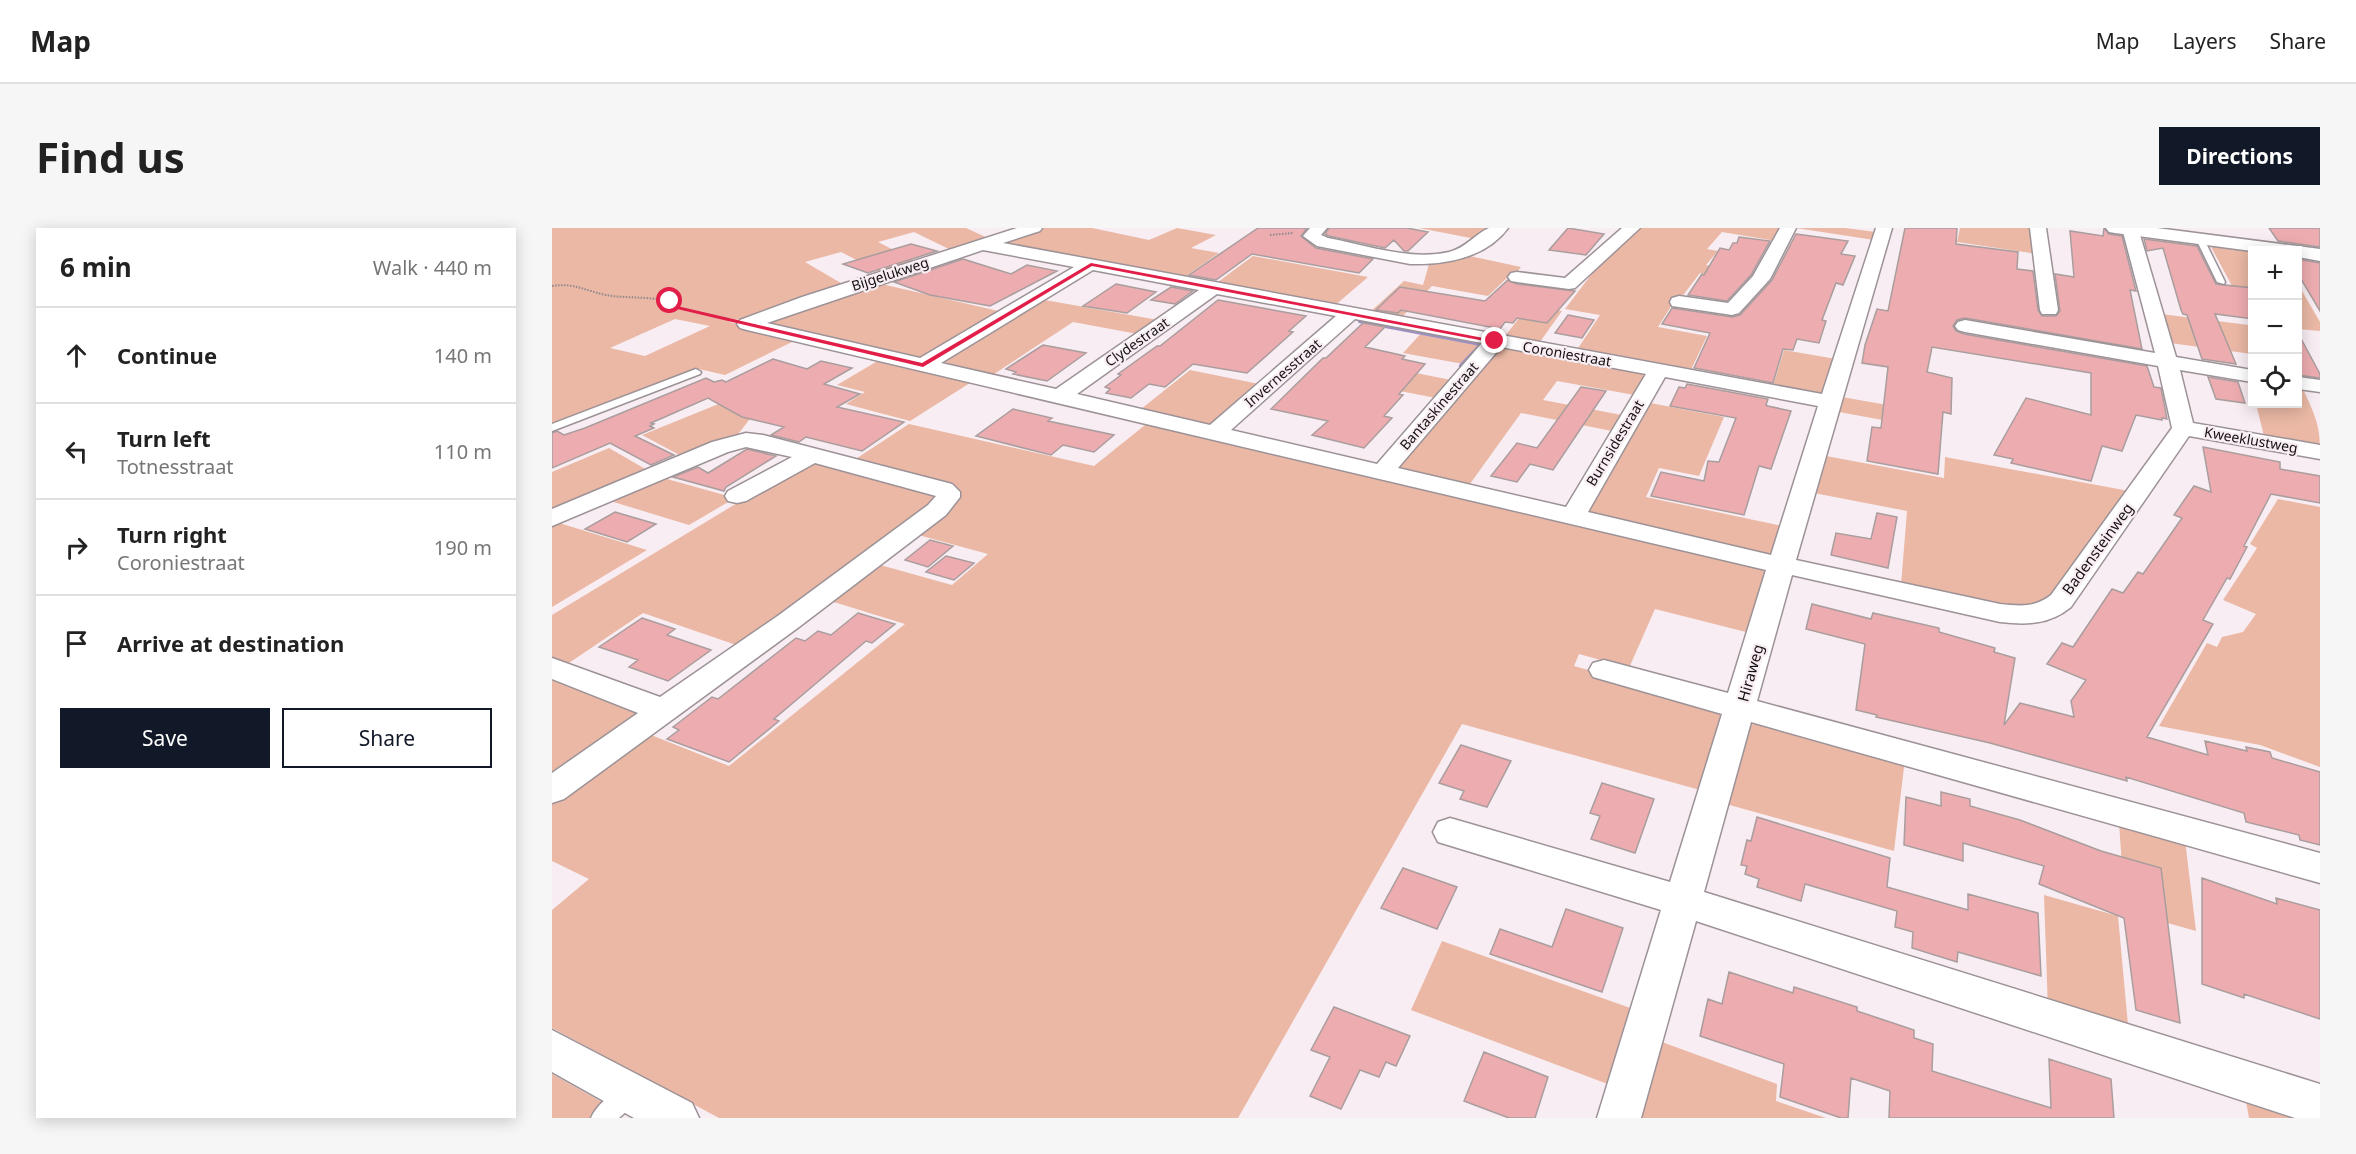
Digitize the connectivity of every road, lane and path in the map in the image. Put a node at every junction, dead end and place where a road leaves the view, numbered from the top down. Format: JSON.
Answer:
{"nodes":[{"id":1,"x":1034,"y":228,"type":"edge"},
{"id":2,"x":1500,"y":228,"type":"edge"},
{"id":3,"x":1632,"y":228,"type":"edge"},
{"id":4,"x":1788,"y":228,"type":"edge"},
{"id":5,"x":1884,"y":228,"type":"edge"},
{"id":6,"x":2038,"y":228,"type":"edge"},
{"id":7,"x":2125,"y":229,"type":"edge"},
{"id":8,"x":1315,"y":231,"type":"edge"},
{"id":9,"x":2200,"y":239,"type":"junction"},
{"id":10,"x":984,"y":245,"type":"junction"},
{"id":11,"x":2255,"y":246,"type":"edge"},
{"id":12,"x":2302,"y":253,"type":"edge"},
{"id":13,"x":2320,"y":255,"type":"edge"},
{"id":14,"x":1091,"y":264,"type":"junction"},
{"id":15,"x":1517,"y":277,"type":"dead end"},
{"id":16,"x":2221,"y":282,"type":"dead end"},
{"id":17,"x":552,"y":286,"type":"edge"},
{"id":18,"x":1215,"y":287,"type":"junction"},
{"id":19,"x":1679,"y":302,"type":"dead end"},
{"id":20,"x":2049,"y":310,"type":"dead end"},
{"id":21,"x":1352,"y":312,"type":"junction"},
{"id":22,"x":747,"y":324,"type":"junction"},
{"id":23,"x":1965,"y":326,"type":"dead end"},
{"id":24,"x":1495,"y":341,"type":"junction"},
{"id":25,"x":2168,"y":363,"type":"junction"},
{"id":26,"x":923,"y":365,"type":"junction"},
{"id":27,"x":1658,"y":371,"type":"junction"},
{"id":28,"x":696,"y":372,"type":"dead end"},
{"id":29,"x":2248,"y":375,"type":"edge"},
{"id":30,"x":2302,"y":384,"type":"edge"},
{"id":31,"x":2320,"y":386,"type":"edge"},
{"id":32,"x":1059,"y":397,"type":"junction"},
{"id":33,"x":1831,"y":402,"type":"junction"},
{"id":34,"x":552,"y":428,"type":"edge"},
{"id":35,"x":2183,"y":428,"type":"junction"},
{"id":36,"x":1214,"y":433,"type":"junction"},
{"id":37,"x":2320,"y":452,"type":"edge"},
{"id":38,"x":810,"y":456,"type":"junction"},
{"id":39,"x":1382,"y":472,"type":"junction"},
{"id":40,"x":737,"y":496,"type":"dead end"},
{"id":41,"x":1573,"y":516,"type":"junction"},
{"id":42,"x":552,"y":518,"type":"edge"},
{"id":43,"x":1781,"y":565,"type":"junction"},
{"id":44,"x":552,"y":668,"type":"edge"},
{"id":45,"x":1604,"y":670,"type":"dead end"},
{"id":46,"x":1741,"y":707,"type":"junction"},
{"id":47,"x":662,"y":710,"type":"junction"},
{"id":48,"x":552,"y":789,"type":"edge"},
{"id":49,"x":1450,"y":832,"type":"dead end"},
{"id":50,"x":2320,"y":868,"type":"edge"},
{"id":51,"x":1682,"y":901,"type":"junction"},
{"id":52,"x":552,"y":1050,"type":"edge"},
{"id":53,"x":616,"y":1105,"type":"edge"},
{"id":54,"x":2320,"y":1105,"type":"edge"},
{"id":55,"x":677,"y":1118,"type":"edge"},
{"id":56,"x":1619,"y":1118,"type":"edge"}],
"edges":[{"from":1,"to":10,"type":"street","name":"Bijgelukweg"},
{"from":2,"to":8,"type":"street"},
{"from":3,"to":15,"type":"street"},
{"from":4,"to":19,"type":"street"},
{"from":5,"to":33,"type":"street","name":"Hiraweg"},
{"from":6,"to":20,"type":"street"},
{"from":7,"to":9,"type":"street"},
{"from":7,"to":25,"type":"street"},
{"from":9,"to":11,"type":"street"},
{"from":9,"to":16,"type":"lane"},
{"from":10,"to":14,"type":"street","name":"Coroniestraat"},
{"from":10,"to":22,"type":"street","name":"Bijgelukweg"},
{"from":12,"to":13,"type":"street"},
{"from":14,"to":18,"type":"street","name":"Coroniestraat"},
{"from":14,"to":26,"type":"street"},
{"from":17,"to":22,"type":"path"},
{"from":18,"to":21,"type":"street","name":"Coroniestraat"},
{"from":18,"to":32,"type":"street","name":"Clydestraat"},
{"from":21,"to":24,"type":"street","name":"Coroniestraat"},
{"from":21,"to":36,"type":"street","name":"Invernesstraat"},
{"from":22,"to":26,"type":"street"},
{"from":23,"to":25,"type":"street"},
{"from":24,"to":27,"type":"street","name":"Coroniestraat"},
{"from":24,"to":39,"type":"street","name":"Bantaskinestraat"},
{"from":25,"to":29,"type":"street"},
{"from":25,"to":35,"type":"street"},
{"from":26,"to":32,"type":"street"},
{"from":27,"to":33,"type":"street","name":"Coroniestraat"},
{"from":27,"to":41,"type":"street","name":"Burnsidestraat"},
{"from":28,"to":34,"type":"lane"},
{"from":30,"to":31,"type":"street"},
{"from":32,"to":36,"type":"street"},
{"from":33,"to":43,"type":"street","name":"Hiraweg"},
{"from":35,"to":37,"type":"street","name":"Kweeklustweg"},
{"from":35,"to":43,"type":"street","name":"Badensteinweg"},
{"from":36,"to":39,"type":"street"},
{"from":38,"to":40,"type":"street"},
{"from":38,"to":42,"type":"street"},
{"from":38,"to":47,"type":"street"},
{"from":39,"to":41,"type":"street"},
{"from":41,"to":43,"type":"street"},
{"from":43,"to":46,"type":"street","name":"Hiraweg"},
{"from":44,"to":47,"type":"street"},
{"from":45,"to":46,"type":"street"},
{"from":46,"to":50,"type":"street"},
{"from":46,"to":51,"type":"street","name":"Hiraweg"},
{"from":47,"to":48,"type":"street"},
{"from":49,"to":51,"type":"street"},
{"from":51,"to":54,"type":"street"},
{"from":51,"to":56,"type":"street","name":"Hiraweg"},
{"from":52,"to":53,"type":"street"},
{"from":53,"to":55,"type":"street"}]}
